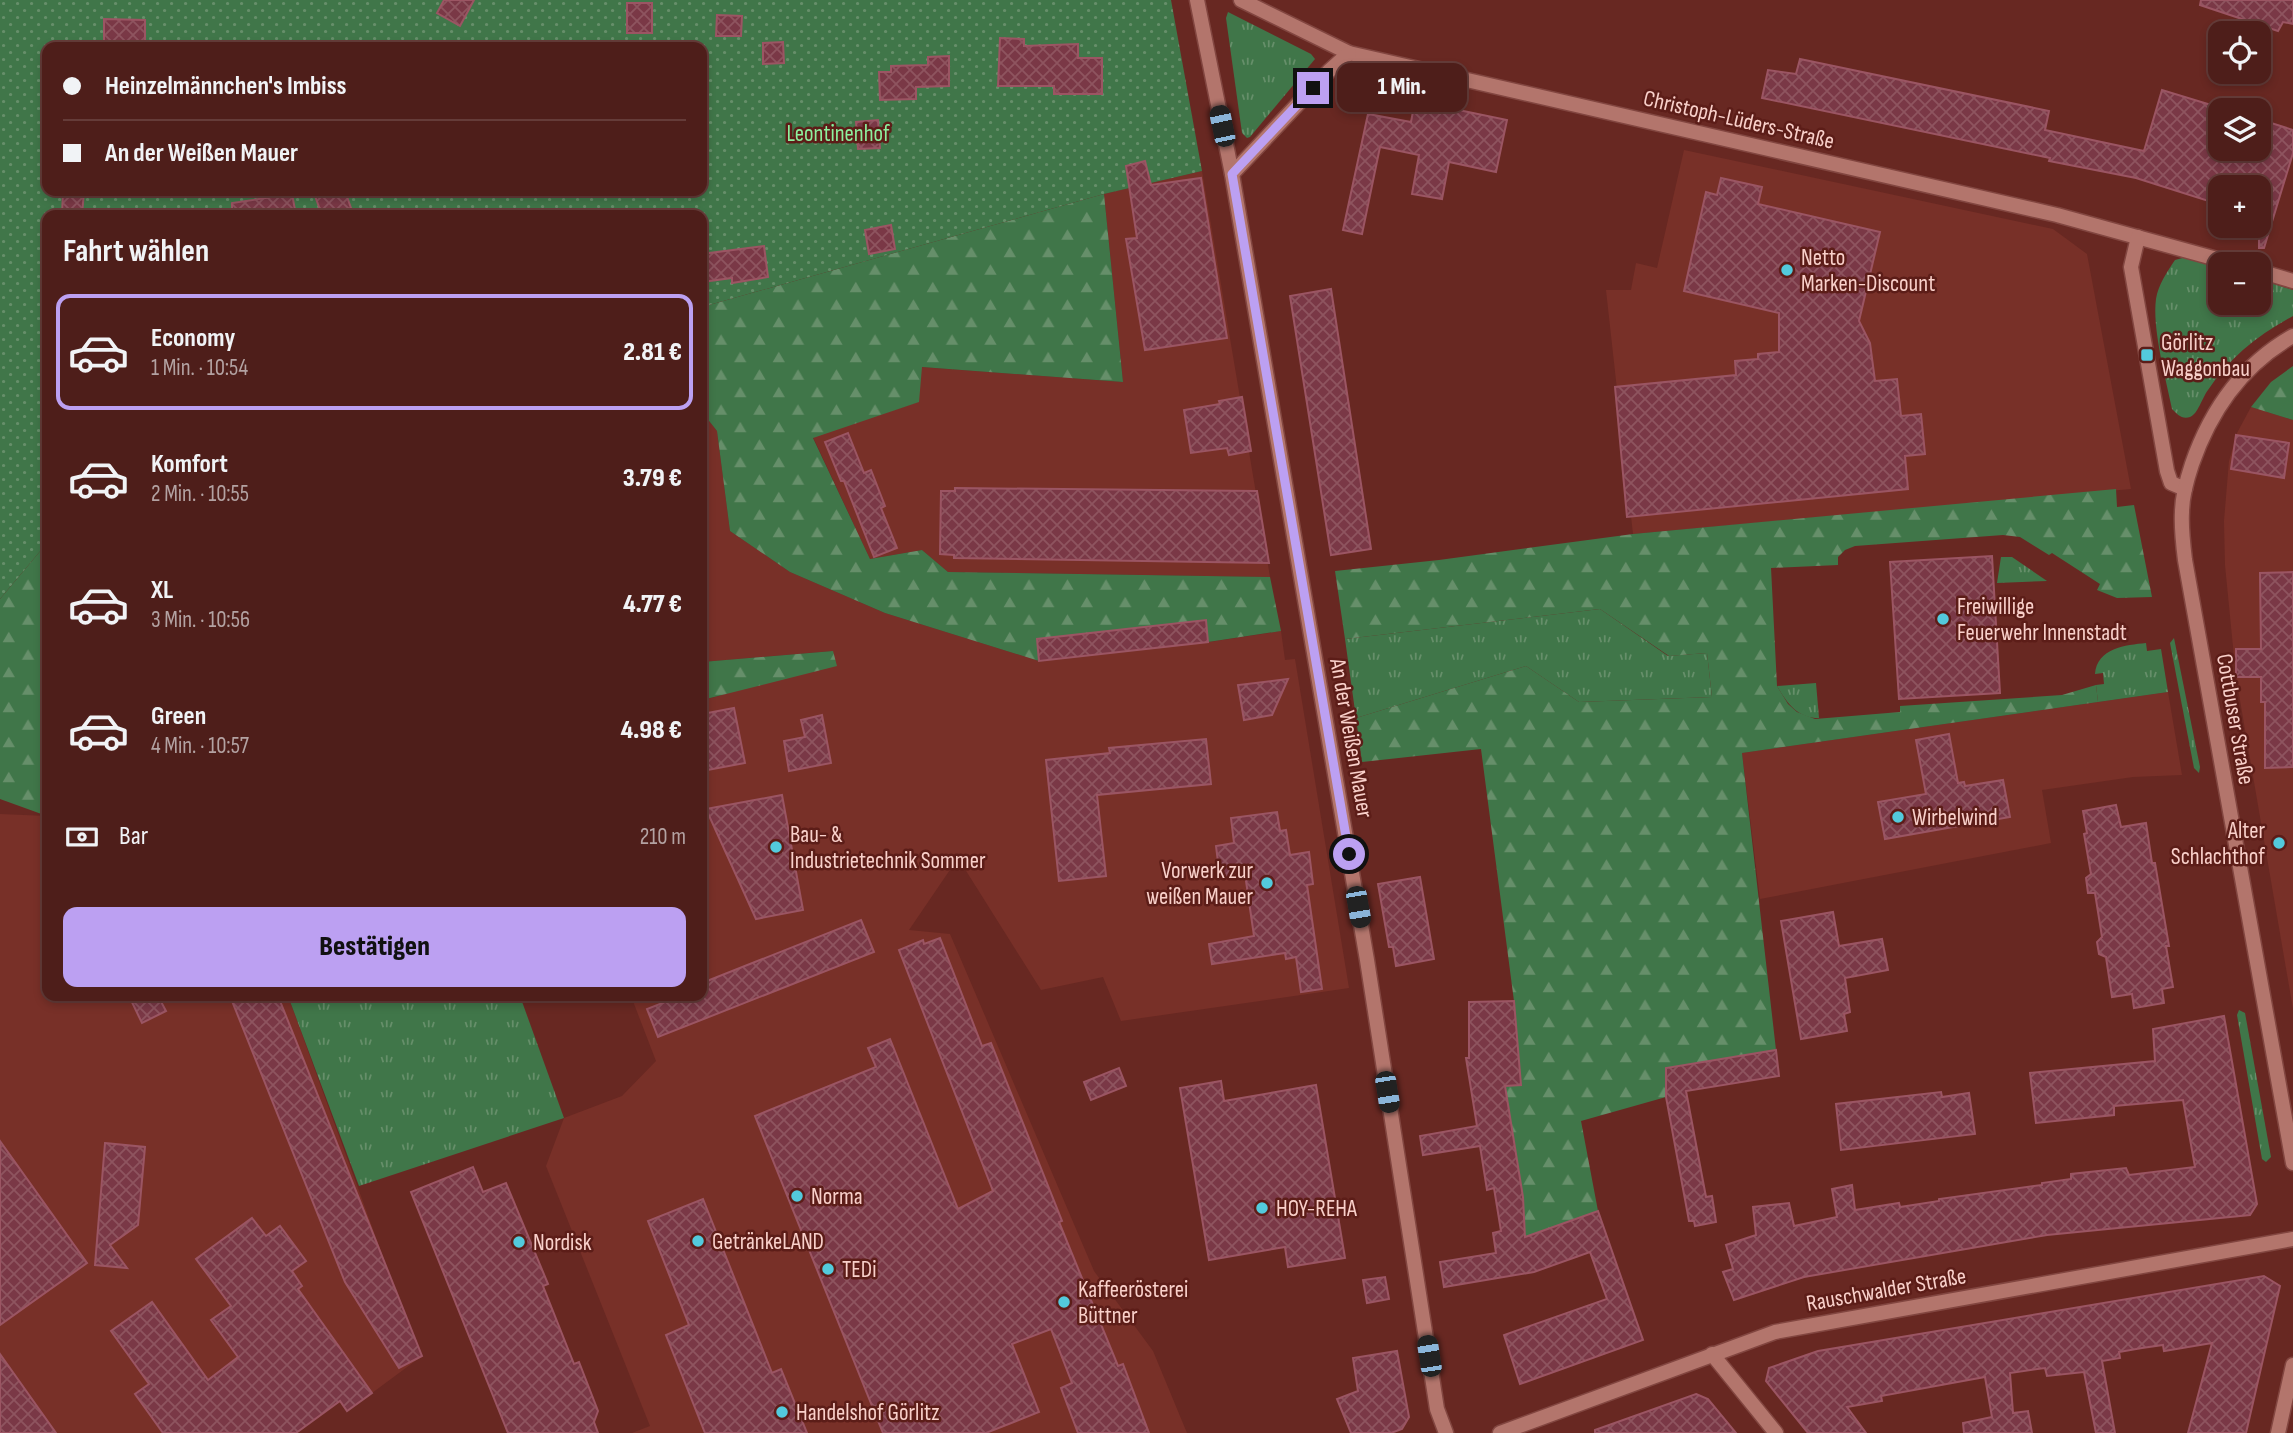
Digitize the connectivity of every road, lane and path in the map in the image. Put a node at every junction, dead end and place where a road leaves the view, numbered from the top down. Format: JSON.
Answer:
{"nodes":[{"id":1,"x":1197,"y":0,"type":"edge"},
{"id":2,"x":1241,"y":0,"type":"edge"},
{"id":3,"x":1349,"y":53,"type":"junction"},
{"id":4,"x":1232,"y":174,"type":"junction"},
{"id":5,"x":2138,"y":237,"type":"junction"},
{"id":6,"x":2208,"y":256,"type":"edge"},
{"id":7,"x":2271,"y":275,"type":"edge"},
{"id":8,"x":2293,"y":281,"type":"edge"},
{"id":9,"x":2293,"y":336,"type":"edge"},
{"id":10,"x":2185,"y":489,"type":"junction"},
{"id":11,"x":2293,"y":1163,"type":"edge"},
{"id":12,"x":2293,"y":1239,"type":"edge"},
{"id":13,"x":1712,"y":1354,"type":"junction"},
{"id":14,"x":2293,"y":1365,"type":"edge"},
{"id":15,"x":1446,"y":1433,"type":"edge"},
{"id":16,"x":1500,"y":1433,"type":"edge"},
{"id":17,"x":1776,"y":1433,"type":"edge"},
{"id":18,"x":2278,"y":1433,"type":"edge"}],
"edges":[{"from":1,"to":4,"type":"street","name":"An der Weißen Mauer"},
{"from":2,"to":3,"type":"street","name":"Christoph-Lüders-Straße"},
{"from":3,"to":4,"type":"street"},
{"from":3,"to":5,"type":"street","name":"Christoph-Lüders-Straße"},
{"from":4,"to":15,"type":"street","name":"An der Weißen Mauer"},
{"from":5,"to":6,"type":"street","name":"Christoph-Lüders-Straße"},
{"from":5,"to":10,"type":"street"},
{"from":7,"to":8,"type":"street"},
{"from":9,"to":10,"type":"street","name":"Cottbuser Straße"},
{"from":10,"to":11,"type":"street","name":"Cottbuser Straße"},
{"from":12,"to":13,"type":"street","name":"Rauschwalder Straße"},
{"from":13,"to":16,"type":"street","name":"Rauschwalder Straße"},
{"from":13,"to":17,"type":"street"},
{"from":14,"to":18,"type":"street"}]}
